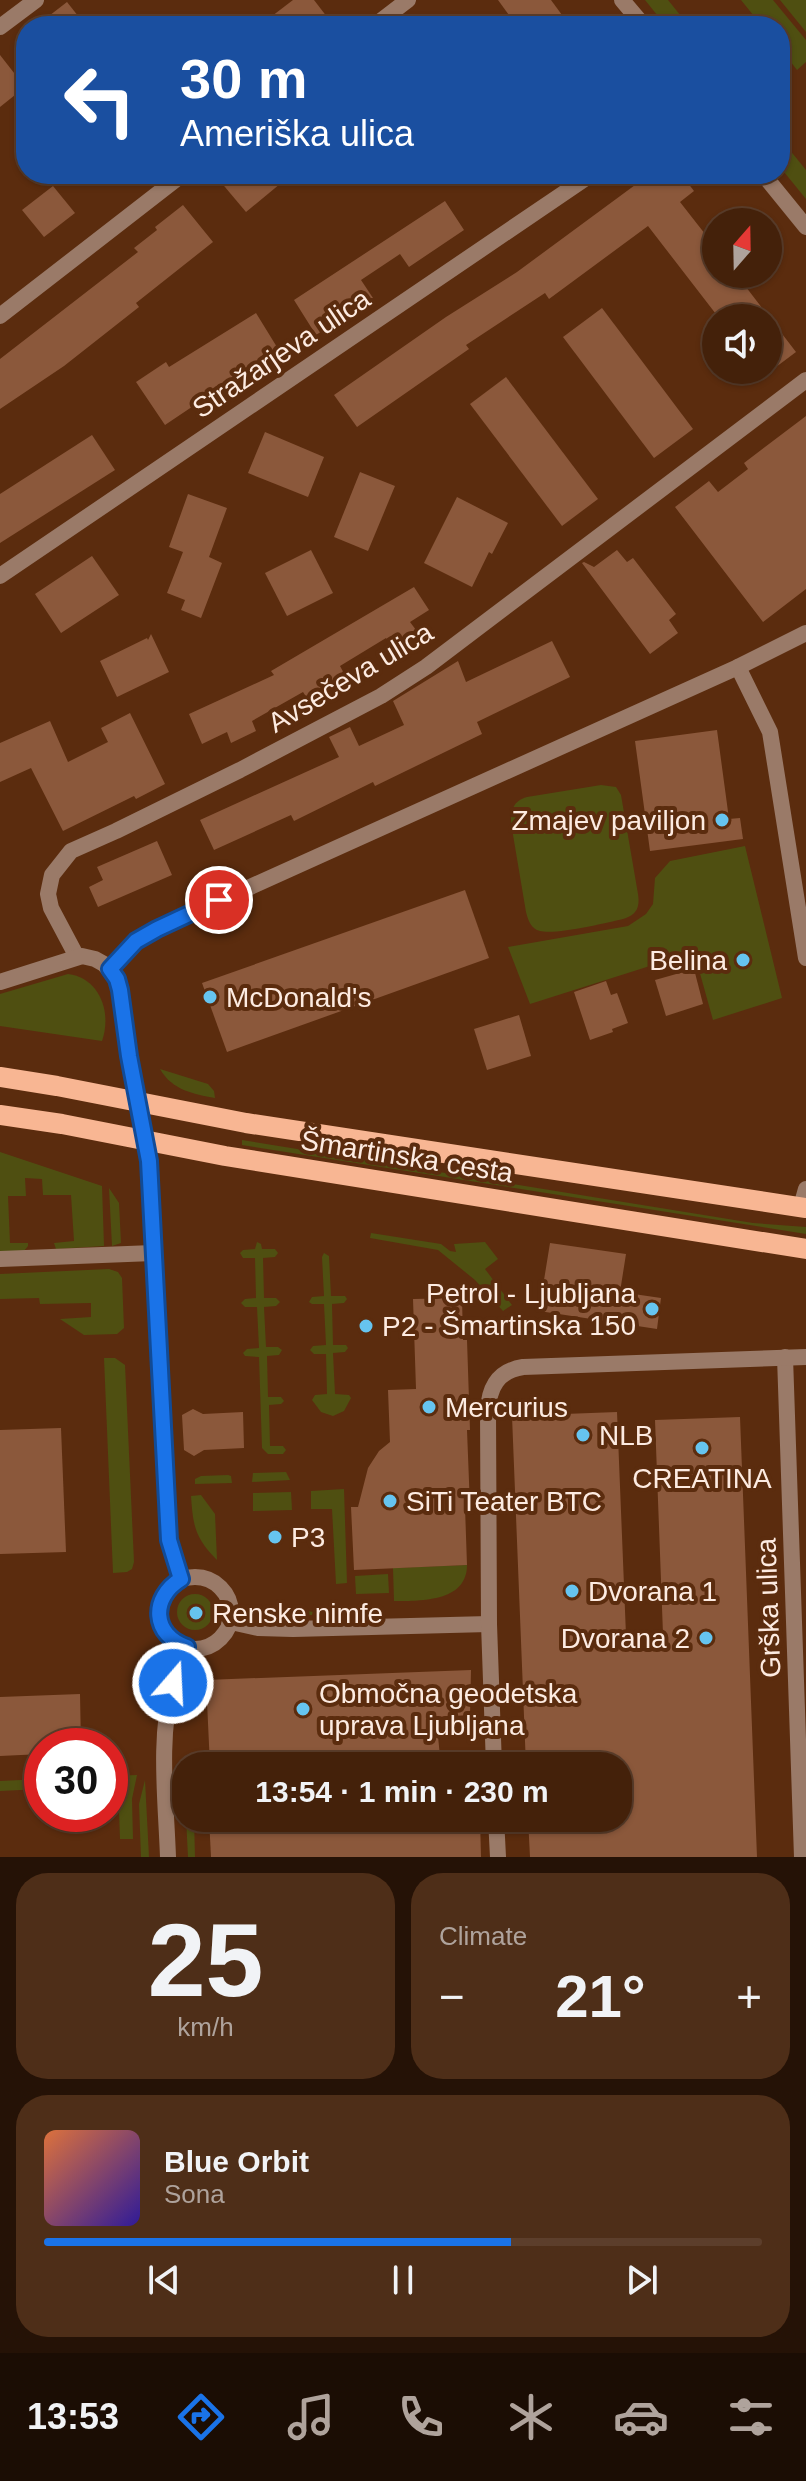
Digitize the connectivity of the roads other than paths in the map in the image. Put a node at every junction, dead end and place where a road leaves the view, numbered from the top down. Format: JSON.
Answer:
{"nodes":[{"id":1,"x":36,"y":0,"type":"edge"},
{"id":2,"x":408,"y":0,"type":"edge"},
{"id":3,"x":622,"y":0,"type":"edge"},
{"id":4,"x":387,"y":16,"type":"edge"},
{"id":5,"x":636,"y":16,"type":"edge"},
{"id":6,"x":0,"y":27,"type":"edge"},
{"id":7,"x":170,"y":184,"type":"edge"},
{"id":8,"x":577,"y":184,"type":"edge"},
{"id":9,"x":771,"y":184,"type":"edge"},
{"id":10,"x":806,"y":227,"type":"edge"},
{"id":11,"x":0,"y":316,"type":"edge"},
{"id":12,"x":806,"y":380,"type":"edge"},
{"id":13,"x":0,"y":576,"type":"edge"},
{"id":14,"x":806,"y":633,"type":"edge"},
{"id":15,"x":738,"y":667,"type":"junction"},
{"id":16,"x":77,"y":957,"type":"junction"},
{"id":17,"x":806,"y":958,"type":"edge"},
{"id":18,"x":110,"y":969,"type":"junction"},
{"id":19,"x":0,"y":982,"type":"edge"},
{"id":20,"x":0,"y":1077,"type":"edge"},
{"id":21,"x":137,"y":1101,"type":"junction"},
{"id":22,"x":0,"y":1115,"type":"edge"},
{"id":23,"x":145,"y":1140,"type":"junction"},
{"id":24,"x":804,"y":1201,"type":"edge"},
{"id":25,"x":806,"y":1249,"type":"edge"},
{"id":26,"x":153,"y":1253,"type":"junction"},
{"id":27,"x":0,"y":1259,"type":"edge"},
{"id":28,"x":785,"y":1357,"type":"junction"},
{"id":29,"x":806,"y":1357,"type":"edge"},
{"id":30,"x":181,"y":1579,"type":"junction"},
{"id":31,"x":231,"y":1622,"type":"junction"},
{"id":32,"x":489,"y":1624,"type":"junction"},
{"id":33,"x":187,"y":1647,"type":"junction"},
{"id":34,"x":494,"y":1752,"type":"edge"},
{"id":35,"x":497,"y":1832,"type":"edge"},
{"id":36,"x":168,"y":1857,"type":"edge"},
{"id":37,"x":498,"y":1857,"type":"edge"},
{"id":38,"x":802,"y":1857,"type":"edge"}],
"edges":[{"from":1,"to":6,"type":"street"},
{"from":2,"to":4,"type":"street"},
{"from":3,"to":5,"type":"street"},
{"from":7,"to":11,"type":"street"},
{"from":8,"to":13,"type":"street","name":"Stražarjeva ulica"},
{"from":9,"to":10,"type":"street"},
{"from":12,"to":16,"type":"street","name":"Avsečeva ulica"},
{"from":14,"to":15,"type":"street"},
{"from":15,"to":17,"type":"street"},
{"from":15,"to":18,"type":"street"},
{"from":16,"to":18,"type":"street"},
{"from":16,"to":19,"type":"street"},
{"from":18,"to":21,"type":"street"},
{"from":20,"to":21,"type":"main road","name":"Šmartinska cesta"},
{"from":21,"to":23,"type":"street"},
{"from":21,"to":24,"type":"main road","name":"Šmartinska cesta"},
{"from":22,"to":23,"type":"main road","name":"Šmartinska cesta"},
{"from":23,"to":25,"type":"main road","name":"Šmartinska cesta"},
{"from":23,"to":26,"type":"street"},
{"from":26,"to":27,"type":"street"},
{"from":26,"to":30,"type":"street"},
{"from":28,"to":29,"type":"street"},
{"from":28,"to":32,"type":"street"},
{"from":28,"to":38,"type":"street","name":"Grška ulica"},
{"from":30,"to":31,"type":"street"},
{"from":30,"to":33,"type":"street"},
{"from":31,"to":32,"type":"street"},
{"from":31,"to":33,"type":"street"},
{"from":32,"to":34,"type":"street"},
{"from":33,"to":36,"type":"street"},
{"from":35,"to":37,"type":"street"}]}
